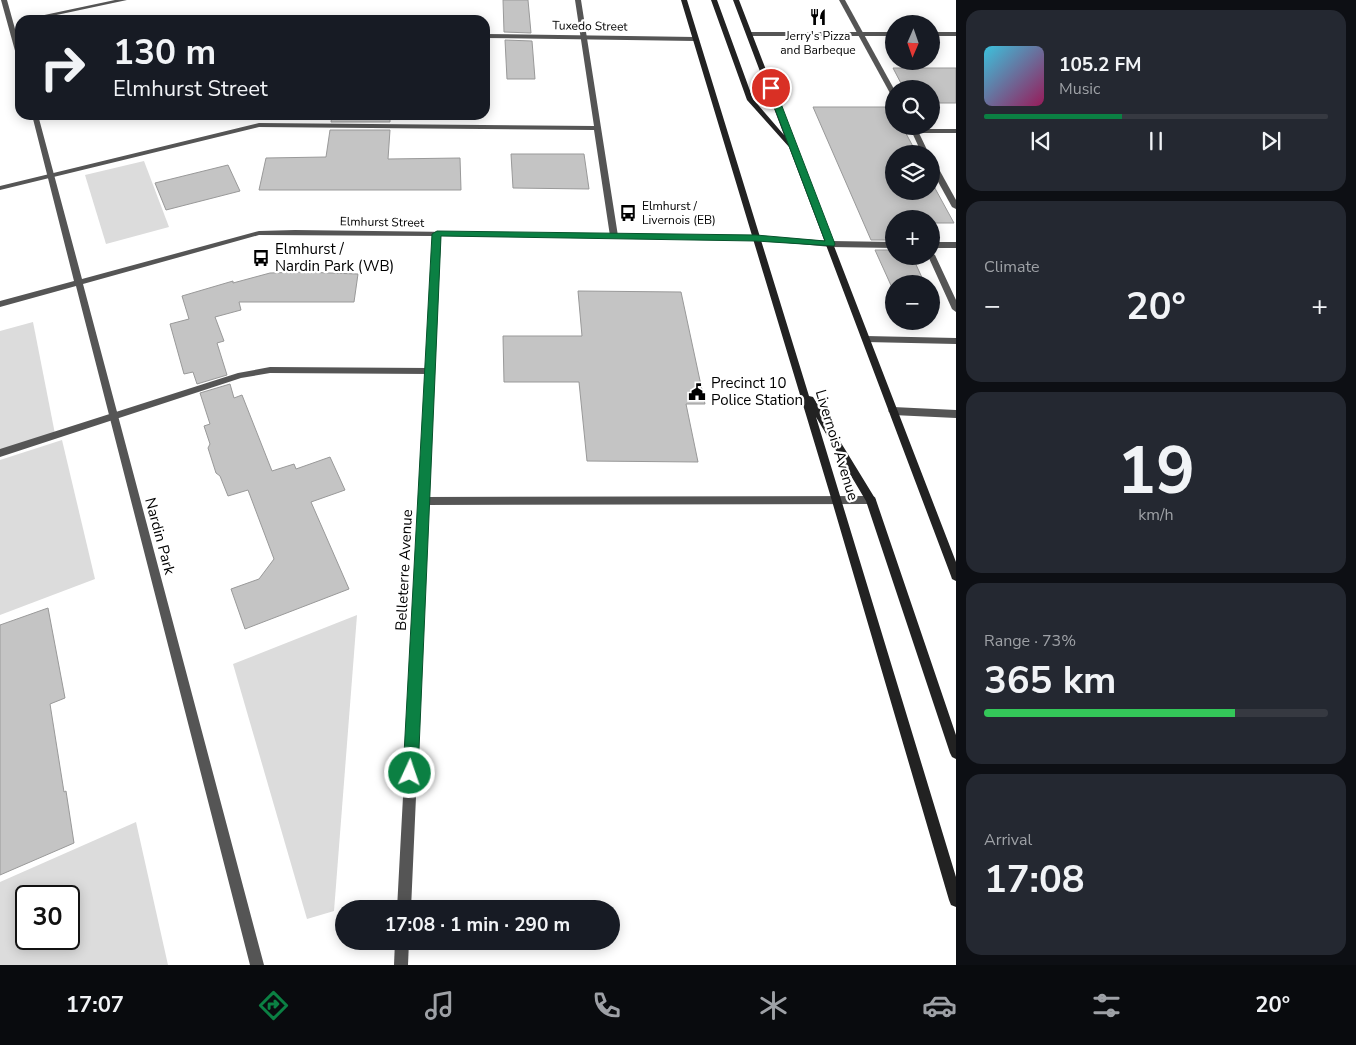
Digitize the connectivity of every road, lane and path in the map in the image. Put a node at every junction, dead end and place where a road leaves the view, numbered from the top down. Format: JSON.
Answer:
{"nodes":[{"id":1,"x":4,"y":0,"type":"edge"},
{"id":2,"x":124,"y":0,"type":"edge"},
{"id":3,"x":578,"y":0,"type":"edge"},
{"id":4,"x":684,"y":0,"type":"edge"},
{"id":5,"x":714,"y":0,"type":"edge"},
{"id":6,"x":736,"y":0,"type":"edge"},
{"id":7,"x":842,"y":0,"type":"edge"},
{"id":8,"x":49,"y":15,"type":"edge"},
{"id":9,"x":15,"y":22,"type":"edge"},
{"id":10,"x":10,"y":23,"type":"junction"},
{"id":11,"x":750,"y":34,"type":"junction"},
{"id":12,"x":860,"y":34,"type":"junction"},
{"id":13,"x":885,"y":34,"type":"edge"},
{"id":14,"x":940,"y":34,"type":"edge"},
{"id":15,"x":956,"y":34,"type":"edge"},
{"id":16,"x":490,"y":36,"type":"edge"},
{"id":17,"x":584,"y":38,"type":"junction"},
{"id":18,"x":696,"y":39,"type":"junction"},
{"id":19,"x":15,"y":40,"type":"edge"},
{"id":20,"x":886,"y":80,"type":"edge"},
{"id":21,"x":36,"y":120,"type":"edge"},
{"id":22,"x":598,"y":128,"type":"junction"},
{"id":23,"x":940,"y":130,"type":"edge"},
{"id":24,"x":956,"y":131,"type":"edge"},
{"id":25,"x":795,"y":151,"type":"junction"},
{"id":26,"x":50,"y":176,"type":"junction"},
{"id":27,"x":940,"y":178,"type":"edge"},
{"id":28,"x":0,"y":188,"type":"edge"},
{"id":29,"x":956,"y":207,"type":"edge"},
{"id":30,"x":437,"y":234,"type":"junction"},
{"id":31,"x":614,"y":236,"type":"junction"},
{"id":32,"x":756,"y":238,"type":"junction"},
{"id":33,"x":831,"y":244,"type":"junction"},
{"id":34,"x":885,"y":245,"type":"edge"},
{"id":35,"x":940,"y":245,"type":"edge"},
{"id":36,"x":956,"y":245,"type":"edge"},
{"id":37,"x":936,"y":265,"type":"edge"},
{"id":38,"x":78,"y":282,"type":"junction"},
{"id":39,"x":0,"y":304,"type":"edge"},
{"id":40,"x":956,"y":309,"type":"edge"},
{"id":41,"x":866,"y":340,"type":"junction"},
{"id":42,"x":956,"y":341,"type":"edge"},
{"id":43,"x":430,"y":371,"type":"junction"},
{"id":44,"x":802,"y":385,"type":"junction"},
{"id":45,"x":893,"y":411,"type":"junction"},
{"id":46,"x":956,"y":414,"type":"edge"},
{"id":47,"x":113,"y":416,"type":"junction"},
{"id":48,"x":0,"y":453,"type":"edge"},
{"id":49,"x":871,"y":500,"type":"junction"},
{"id":50,"x":424,"y":501,"type":"junction"},
{"id":51,"x":837,"y":501,"type":"junction"},
{"id":52,"x":956,"y":576,"type":"edge"},
{"id":53,"x":956,"y":753,"type":"edge"},
{"id":54,"x":404,"y":900,"type":"edge"},
{"id":55,"x":956,"y":900,"type":"edge"},
{"id":56,"x":402,"y":950,"type":"edge"},
{"id":57,"x":257,"y":965,"type":"edge"},
{"id":58,"x":401,"y":965,"type":"edge"}],
"edges":[{"from":1,"to":10,"type":"street"},
{"from":2,"to":8,"type":"street"},
{"from":3,"to":17,"type":"street"},
{"from":4,"to":18,"type":"main road","name":"Livernois Avenue"},
{"from":5,"to":25,"type":"main road"},
{"from":6,"to":11,"type":"main road"},
{"from":7,"to":12,"type":"street"},
{"from":9,"to":10,"type":"street"},
{"from":10,"to":19,"type":"street"},
{"from":11,"to":12,"type":"street"},
{"from":11,"to":25,"type":"main road"},
{"from":12,"to":13,"type":"street"},
{"from":12,"to":20,"type":"street"},
{"from":14,"to":15,"type":"street"},
{"from":16,"to":17,"type":"street","name":"Tuxedo Street"},
{"from":17,"to":18,"type":"street","name":"Tuxedo Street"},
{"from":17,"to":22,"type":"street"},
{"from":18,"to":32,"type":"main road","name":"Livernois Avenue"},
{"from":21,"to":26,"type":"street","name":"Nardin Park"},
{"from":22,"to":26,"type":"street"},
{"from":22,"to":31,"type":"street"},
{"from":23,"to":24,"type":"street"},
{"from":25,"to":33,"type":"main road"},
{"from":26,"to":28,"type":"street"},
{"from":26,"to":38,"type":"street","name":"Nardin Park"},
{"from":27,"to":29,"type":"street"},
{"from":30,"to":31,"type":"street","name":"Elmhurst Street"},
{"from":30,"to":38,"type":"street","name":"Elmhurst Street"},
{"from":30,"to":43,"type":"street","name":"Belleterre Avenue"},
{"from":31,"to":32,"type":"street","name":"Elmhurst Street"},
{"from":32,"to":33,"type":"street","name":"Elmhurst Street"},
{"from":32,"to":44,"type":"main road","name":"Livernois Avenue"},
{"from":33,"to":34,"type":"street","name":"Elmhurst Street"},
{"from":33,"to":41,"type":"main road"},
{"from":35,"to":36,"type":"street"},
{"from":37,"to":40,"type":"street"},
{"from":38,"to":39,"type":"street","name":"Elmhurst Street"},
{"from":38,"to":47,"type":"street","name":"Nardin Park"},
{"from":41,"to":42,"type":"street"},
{"from":41,"to":45,"type":"main road"},
{"from":43,"to":47,"type":"street"},
{"from":43,"to":50,"type":"street","name":"Belleterre Avenue"},
{"from":44,"to":49,"type":"main road"},
{"from":44,"to":51,"type":"main road","name":"Livernois Avenue"},
{"from":45,"to":46,"type":"street"},
{"from":45,"to":52,"type":"main road"},
{"from":47,"to":48,"type":"street"},
{"from":47,"to":57,"type":"street","name":"Nardin Park"},
{"from":49,"to":51,"type":"street"},
{"from":49,"to":53,"type":"main road"},
{"from":50,"to":51,"type":"street"},
{"from":50,"to":54,"type":"street","name":"Belleterre Avenue"},
{"from":51,"to":55,"type":"main road","name":"Livernois Avenue"},
{"from":56,"to":58,"type":"street"}]}
